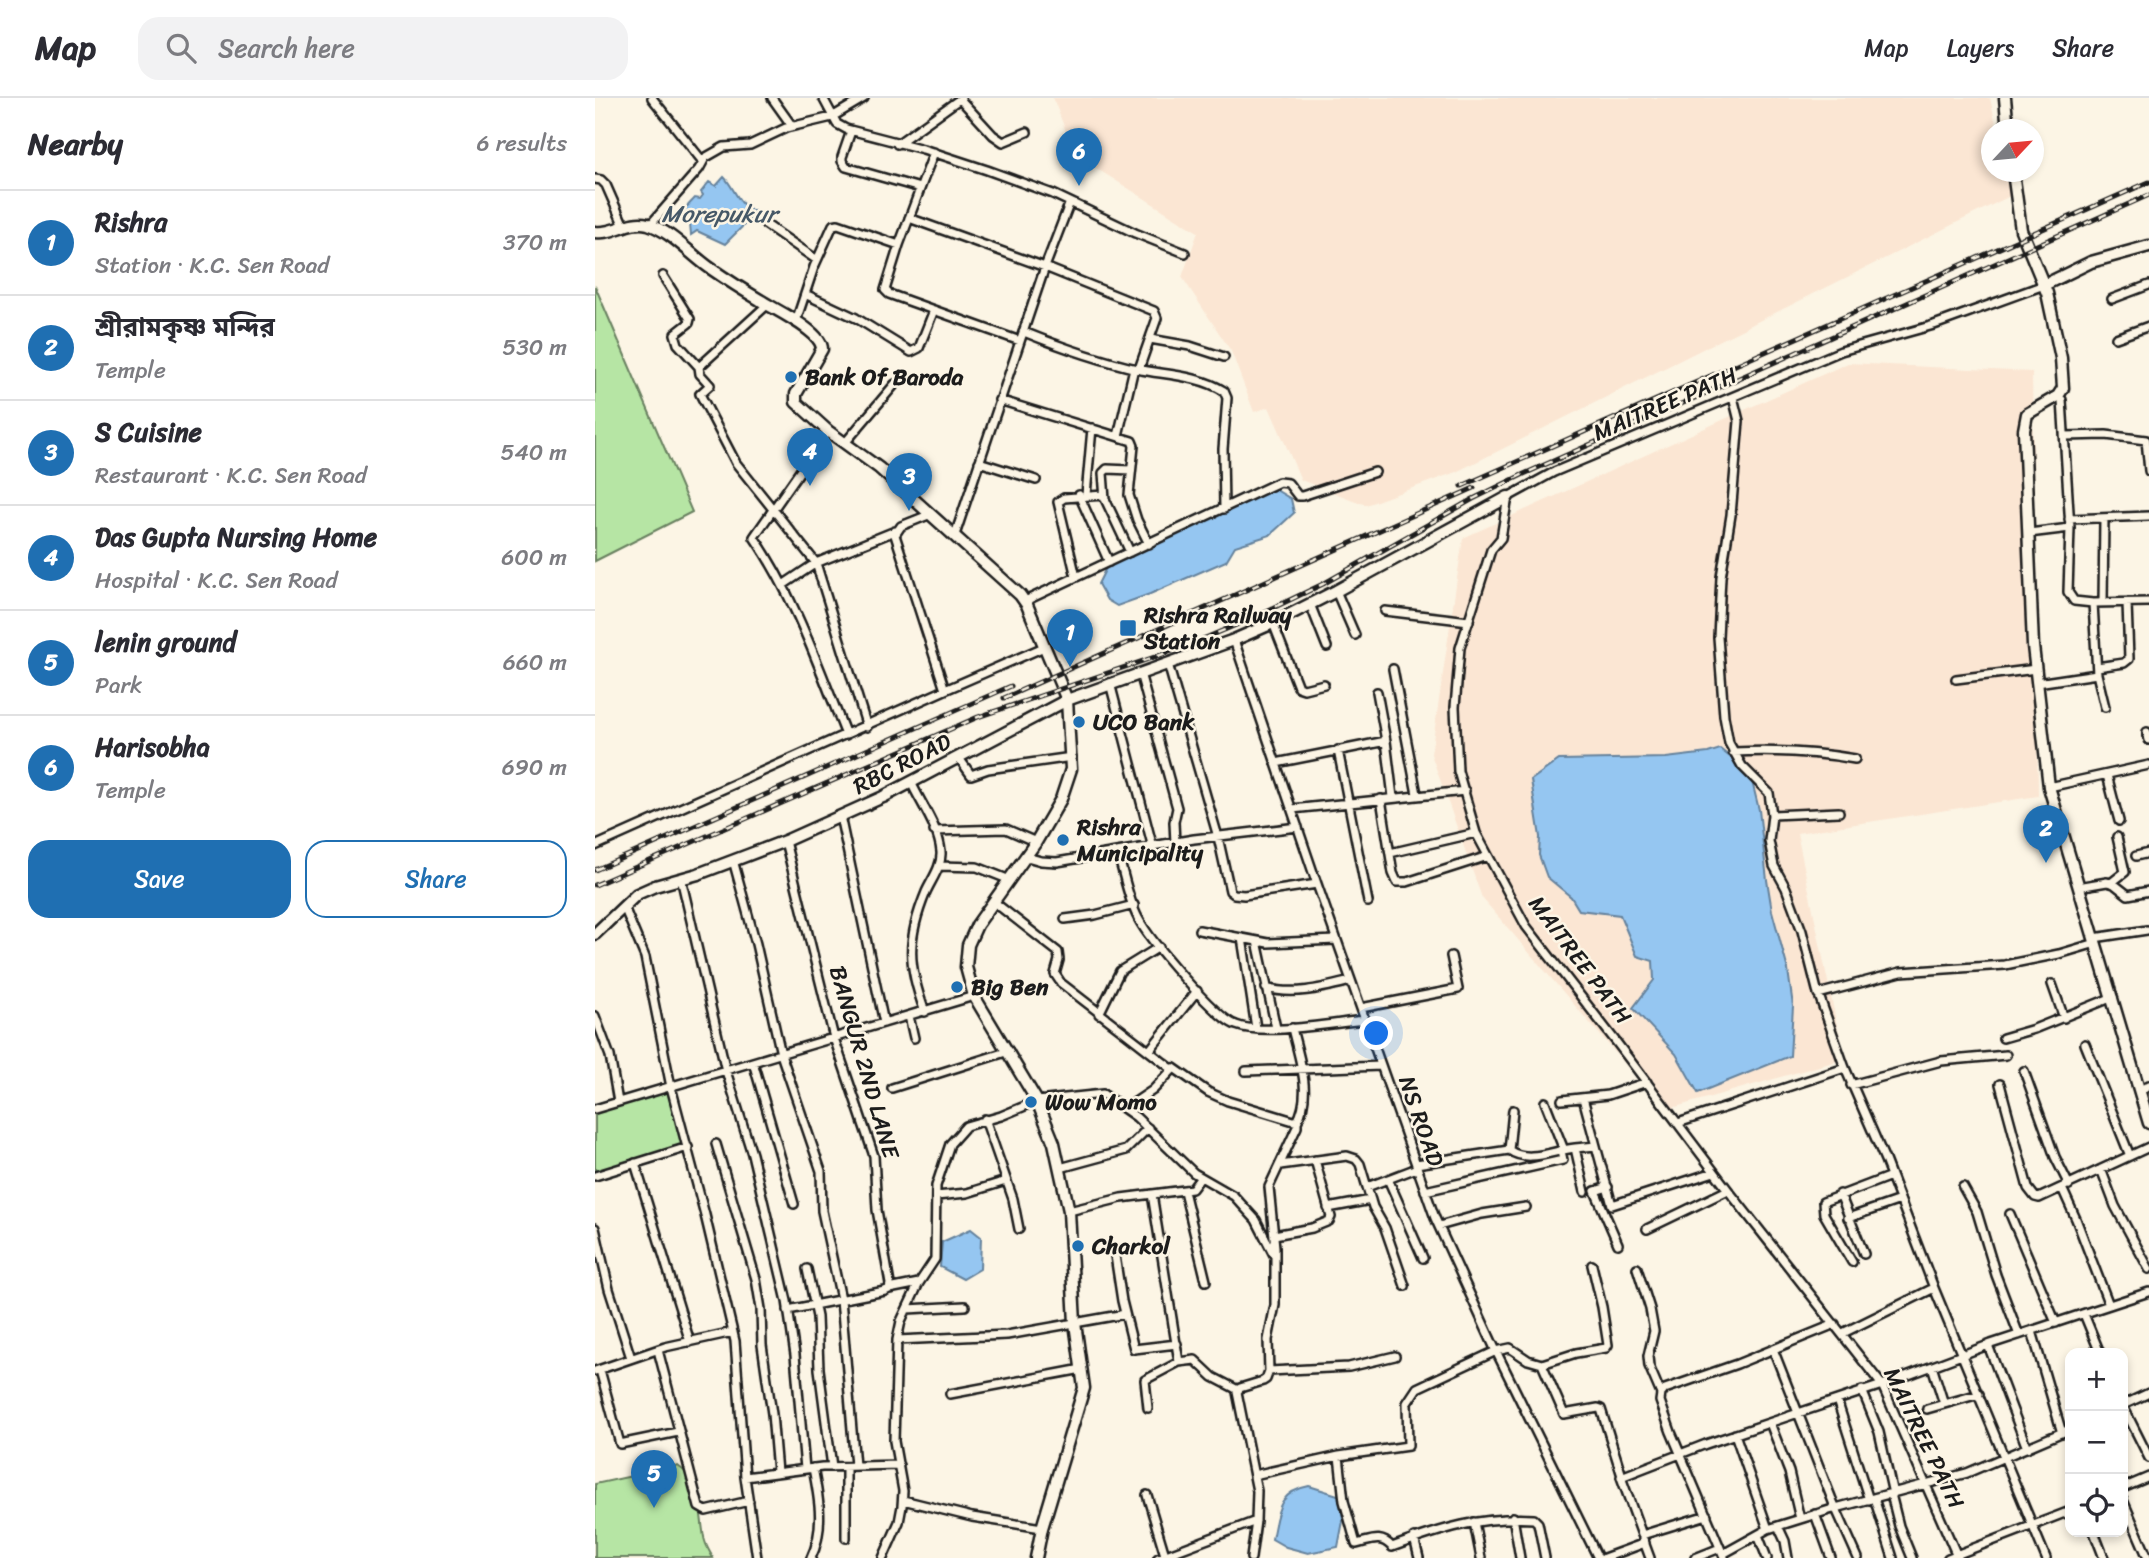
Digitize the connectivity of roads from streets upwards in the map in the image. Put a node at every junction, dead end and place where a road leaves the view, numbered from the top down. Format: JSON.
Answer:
{"nodes":[{"id":1,"x":652,"y":98,"type":"edge"},
{"id":2,"x":772,"y":98,"type":"edge"},
{"id":3,"x":823,"y":98,"type":"edge"},
{"id":4,"x":864,"y":98,"type":"edge"},
{"id":5,"x":961,"y":98,"type":"edge"},
{"id":6,"x":2005,"y":98,"type":"edge"},
{"id":7,"x":832,"y":117,"type":"junction"},
{"id":8,"x":2007,"y":119,"type":"edge"},
{"id":9,"x":792,"y":126,"type":"junction"},
{"id":10,"x":851,"y":131,"type":"junction"},
{"id":11,"x":1027,"y":132,"type":"dead end"},
{"id":12,"x":897,"y":144,"type":"junction"},
{"id":13,"x":934,"y":152,"type":"junction"},
{"id":14,"x":705,"y":158,"type":"junction"},
{"id":15,"x":595,"y":179,"type":"edge"},
{"id":16,"x":2014,"y":182,"type":"edge"},
{"id":17,"x":920,"y":188,"type":"junction"},
{"id":18,"x":1070,"y":202,"type":"junction"},
{"id":19,"x":909,"y":218,"type":"junction"},
{"id":20,"x":650,"y":225,"type":"junction"},
{"id":21,"x":765,"y":225,"type":"dead end"},
{"id":22,"x":624,"y":226,"type":"junction"},
{"id":23,"x":595,"y":233,"type":"edge"},
{"id":24,"x":899,"y":245,"type":"junction"},
{"id":25,"x":2149,"y":246,"type":"edge"},
{"id":26,"x":1185,"y":253,"type":"dead end"},
{"id":27,"x":817,"y":260,"type":"junction"},
{"id":28,"x":1045,"y":267,"type":"junction"},
{"id":29,"x":663,"y":276,"type":"dead end"},
{"id":30,"x":2044,"y":285,"type":"junction"},
{"id":31,"x":2149,"y":285,"type":"edge"},
{"id":32,"x":805,"y":294,"type":"junction"},
{"id":33,"x":2112,"y":299,"type":"dead end"},
{"id":34,"x":767,"y":304,"type":"junction"},
{"id":35,"x":934,"y":310,"type":"junction"},
{"id":36,"x":796,"y":321,"type":"junction"},
{"id":37,"x":2149,"y":326,"type":"edge"},
{"id":38,"x":1024,"y":332,"type":"junction"},
{"id":39,"x":2116,"y":338,"type":"dead end"},
{"id":40,"x":1150,"y":339,"type":"junction"},
{"id":41,"x":1020,"y":341,"type":"junction"},
{"id":42,"x":1224,"y":357,"type":"dead end"},
{"id":43,"x":699,"y":367,"type":"junction"},
{"id":44,"x":1137,"y":368,"type":"junction"},
{"id":45,"x":895,"y":384,"type":"dead end"},
{"id":46,"x":1733,"y":397,"type":"junction"},
{"id":47,"x":999,"y":400,"type":"junction"},
{"id":48,"x":2062,"y":400,"type":"dead end"},
{"id":49,"x":1092,"y":428,"type":"junction"},
{"id":50,"x":828,"y":431,"type":"junction"},
{"id":51,"x":1118,"y":436,"type":"junction"},
{"id":52,"x":2065,"y":436,"type":"junction"},
{"id":53,"x":2147,"y":440,"type":"edge"},
{"id":54,"x":845,"y":443,"type":"junction"},
{"id":55,"x":979,"y":462,"type":"junction"},
{"id":56,"x":1131,"y":470,"type":"junction"},
{"id":57,"x":2149,"y":471,"type":"edge"},
{"id":58,"x":1375,"y":472,"type":"dead end"},
{"id":59,"x":1037,"y":480,"type":"dead end"},
{"id":60,"x":1082,"y":495,"type":"junction"},
{"id":61,"x":1103,"y":495,"type":"junction"},
{"id":62,"x":1508,"y":497,"type":"junction"},
{"id":63,"x":773,"y":508,"type":"junction"},
{"id":64,"x":1224,"y":509,"type":"junction"},
{"id":65,"x":932,"y":514,"type":"junction"},
{"id":66,"x":2149,"y":516,"type":"edge"},
{"id":67,"x":2104,"y":518,"type":"junction"},
{"id":68,"x":2069,"y":519,"type":"junction"},
{"id":69,"x":2070,"y":528,"type":"junction"},
{"id":70,"x":895,"y":531,"type":"junction"},
{"id":71,"x":2029,"y":533,"type":"junction"},
{"id":72,"x":955,"y":535,"type":"junction"},
{"id":73,"x":1149,"y":544,"type":"junction"},
{"id":74,"x":1130,"y":552,"type":"junction"},
{"id":75,"x":1109,"y":562,"type":"junction"},
{"id":76,"x":816,"y":563,"type":"junction"},
{"id":77,"x":1076,"y":577,"type":"junction"},
{"id":78,"x":783,"y":585,"type":"junction"},
{"id":79,"x":1336,"y":591,"type":"junction"},
{"id":80,"x":1025,"y":601,"type":"junction"},
{"id":81,"x":2149,"y":602,"type":"edge"},
{"id":82,"x":2094,"y":603,"type":"junction"},
{"id":83,"x":2103,"y":603,"type":"junction"},
{"id":84,"x":2127,"y":603,"type":"junction"},
{"id":85,"x":1310,"y":604,"type":"junction"},
{"id":86,"x":1385,"y":611,"type":"dead end"},
{"id":87,"x":1469,"y":621,"type":"junction"},
{"id":88,"x":1273,"y":623,"type":"junction"},
{"id":89,"x":1355,"y":635,"type":"dead end"},
{"id":90,"x":1234,"y":640,"type":"junction"},
{"id":91,"x":1044,"y":647,"type":"junction"},
{"id":92,"x":1327,"y":647,"type":"dead end"},
{"id":93,"x":1168,"y":664,"type":"junction"},
{"id":94,"x":1393,"y":669,"type":"dead end"},
{"id":95,"x":2036,"y":669,"type":"junction"},
{"id":96,"x":2097,"y":671,"type":"junction"},
{"id":97,"x":1140,"y":673,"type":"junction"},
{"id":98,"x":1956,"y":679,"type":"dead end"},
{"id":99,"x":1111,"y":683,"type":"junction"},
{"id":100,"x":2037,"y":683,"type":"junction"},
{"id":101,"x":1324,"y":684,"type":"dead end"},
{"id":102,"x":945,"y":691,"type":"junction"},
{"id":103,"x":1377,"y":692,"type":"dead end"},
{"id":104,"x":1067,"y":700,"type":"junction"},
{"id":105,"x":2105,"y":707,"type":"dead end"},
{"id":106,"x":867,"y":727,"type":"junction"},
{"id":107,"x":846,"y":735,"type":"junction"},
{"id":108,"x":1386,"y":741,"type":"junction"},
{"id":109,"x":1338,"y":750,"type":"junction"},
{"id":110,"x":1733,"y":752,"type":"junction"},
{"id":111,"x":1072,"y":757,"type":"junction"},
{"id":112,"x":959,"y":758,"type":"junction"},
{"id":113,"x":1855,"y":760,"type":"dead end"},
{"id":114,"x":1276,"y":763,"type":"junction"},
{"id":115,"x":2149,"y":765,"type":"edge"},
{"id":116,"x":2107,"y":775,"type":"junction"},
{"id":117,"x":912,"y":782,"type":"junction"},
{"id":118,"x":2049,"y":786,"type":"junction"},
{"id":119,"x":1465,"y":791,"type":"junction"},
{"id":120,"x":1417,"y":794,"type":"junction"},
{"id":121,"x":1393,"y":797,"type":"junction"},
{"id":122,"x":1381,"y":799,"type":"junction"},
{"id":123,"x":1348,"y":802,"type":"junction"},
{"id":124,"x":1292,"y":809,"type":"junction"},
{"id":125,"x":1839,"y":812,"type":"dead end"},
{"id":126,"x":1772,"y":815,"type":"junction"},
{"id":127,"x":840,"y":816,"type":"junction"},
{"id":128,"x":2119,"y":821,"type":"dead end"},
{"id":129,"x":1298,"y":827,"type":"junction"},
{"id":130,"x":934,"y":831,"type":"junction"},
{"id":131,"x":1476,"y":833,"type":"junction"},
{"id":132,"x":1218,"y":837,"type":"junction"},
{"id":133,"x":2117,"y":837,"type":"dead end"},
{"id":134,"x":785,"y":841,"type":"junction"},
{"id":135,"x":1036,"y":842,"type":"junction"},
{"id":136,"x":1175,"y":843,"type":"junction"},
{"id":137,"x":595,"y":846,"type":"edge"},
{"id":138,"x":1153,"y":848,"type":"junction"},
{"id":139,"x":1117,"y":852,"type":"junction"},
{"id":140,"x":1390,"y":853,"type":"junction"},
{"id":141,"x":2149,"y":853,"type":"edge"},
{"id":142,"x":1488,"y":856,"type":"junction"},
{"id":143,"x":2136,"y":856,"type":"dead end"},
{"id":144,"x":1027,"y":857,"type":"junction"},
{"id":145,"x":733,"y":860,"type":"junction"},
{"id":146,"x":939,"y":866,"type":"junction"},
{"id":147,"x":681,"y":878,"type":"junction"},
{"id":148,"x":1010,"y":880,"type":"junction"},
{"id":149,"x":2111,"y":883,"type":"junction"},
{"id":150,"x":1317,"y":884,"type":"junction"},
{"id":151,"x":2078,"y":887,"type":"junction"},
{"id":152,"x":2149,"y":891,"type":"edge"},
{"id":153,"x":994,"y":902,"type":"junction"},
{"id":154,"x":1368,"y":902,"type":"dead end"},
{"id":155,"x":1134,"y":905,"type":"junction"},
{"id":156,"x":624,"y":907,"type":"junction"},
{"id":157,"x":1065,"y":919,"type":"dead end"},
{"id":158,"x":1199,"y":930,"type":"dead end"},
{"id":159,"x":2147,"y":930,"type":"dead end"},
{"id":160,"x":595,"y":934,"type":"edge"},
{"id":161,"x":1242,"y":938,"type":"junction"},
{"id":162,"x":1336,"y":940,"type":"junction"},
{"id":163,"x":2095,"y":940,"type":"junction"},
{"id":164,"x":1257,"y":941,"type":"junction"},
{"id":165,"x":1159,"y":947,"type":"junction"},
{"id":166,"x":1451,"y":956,"type":"dead end"},
{"id":167,"x":1351,"y":981,"type":"junction"},
{"id":168,"x":2052,"y":984,"type":"dead end"},
{"id":169,"x":1266,"y":988,"type":"junction"},
{"id":170,"x":1198,"y":991,"type":"junction"},
{"id":171,"x":1818,"y":994,"type":"junction"},
{"id":172,"x":974,"y":996,"type":"junction"},
{"id":173,"x":2113,"y":998,"type":"junction"},
{"id":174,"x":1361,"y":1008,"type":"junction"},
{"id":175,"x":925,"y":1012,"type":"junction"},
{"id":176,"x":1099,"y":1014,"type":"junction"},
{"id":177,"x":595,"y":1016,"type":"edge"},
{"id":178,"x":909,"y":1016,"type":"junction"},
{"id":179,"x":2064,"y":1018,"type":"junction"},
{"id":180,"x":1365,"y":1020,"type":"junction"},
{"id":181,"x":884,"y":1023,"type":"junction"},
{"id":182,"x":1256,"y":1028,"type":"junction"},
{"id":183,"x":1276,"y":1028,"type":"junction"},
{"id":184,"x":1292,"y":1028,"type":"junction"},
{"id":185,"x":834,"y":1038,"type":"junction"},
{"id":186,"x":915,"y":1038,"type":"dead end"},
{"id":187,"x":2003,"y":1038,"type":"dead end"},
{"id":188,"x":2085,"y":1044,"type":"dead end"},
{"id":189,"x":1009,"y":1051,"type":"junction"},
{"id":190,"x":1149,"y":1051,"type":"junction"},
{"id":191,"x":781,"y":1054,"type":"junction"},
{"id":192,"x":2006,"y":1055,"type":"dead end"},
{"id":193,"x":753,"y":1062,"type":"junction"},
{"id":194,"x":1381,"y":1066,"type":"junction"},
{"id":195,"x":1845,"y":1068,"type":"junction"},
{"id":196,"x":1172,"y":1069,"type":"junction"},
{"id":197,"x":1301,"y":1069,"type":"junction"},
{"id":198,"x":726,"y":1071,"type":"junction"},
{"id":199,"x":1246,"y":1071,"type":"dead end"},
{"id":200,"x":2024,"y":1071,"type":"dead end"},
{"id":201,"x":1647,"y":1082,"type":"junction"},
{"id":202,"x":2000,"y":1084,"type":"dead end"},
{"id":203,"x":1851,"y":1085,"type":"junction"},
{"id":204,"x":671,"y":1087,"type":"junction"},
{"id":205,"x":892,"y":1088,"type":"dead end"},
{"id":206,"x":2144,"y":1088,"type":"edge"},
{"id":207,"x":1583,"y":1098,"type":"junction"},
{"id":208,"x":1562,"y":1100,"type":"dead end"},
{"id":209,"x":1037,"y":1101,"type":"junction"},
{"id":210,"x":618,"y":1102,"type":"junction"},
{"id":211,"x":1545,"y":1102,"type":"dead end"},
{"id":212,"x":595,"y":1109,"type":"edge"},
{"id":213,"x":1125,"y":1109,"type":"junction"},
{"id":214,"x":1513,"y":1110,"type":"dead end"},
{"id":215,"x":985,"y":1119,"type":"junction"},
{"id":216,"x":1297,"y":1122,"type":"junction"},
{"id":217,"x":1678,"y":1123,"type":"junction"},
{"id":218,"x":2149,"y":1123,"type":"edge"},
{"id":219,"x":1147,"y":1128,"type":"junction"},
{"id":220,"x":716,"y":1143,"type":"dead end"},
{"id":221,"x":1597,"y":1146,"type":"junction"},
{"id":222,"x":688,"y":1147,"type":"junction"},
{"id":223,"x":2149,"y":1147,"type":"edge"},
{"id":224,"x":1575,"y":1148,"type":"junction"},
{"id":225,"x":1509,"y":1150,"type":"junction"},
{"id":226,"x":1562,"y":1150,"type":"junction"},
{"id":227,"x":2130,"y":1156,"type":"junction"},
{"id":228,"x":1315,"y":1160,"type":"junction"},
{"id":229,"x":635,"y":1163,"type":"junction"},
{"id":230,"x":1280,"y":1166,"type":"junction"},
{"id":231,"x":1417,"y":1166,"type":"junction"},
{"id":232,"x":1060,"y":1168,"type":"junction"},
{"id":233,"x":2101,"y":1169,"type":"junction"},
{"id":234,"x":1714,"y":1172,"type":"junction"},
{"id":235,"x":595,"y":1175,"type":"edge"},
{"id":236,"x":1891,"y":1176,"type":"junction"},
{"id":237,"x":1201,"y":1177,"type":"junction"},
{"id":238,"x":1388,"y":1179,"type":"junction"},
{"id":239,"x":1006,"y":1181,"type":"junction"},
{"id":240,"x":2065,"y":1186,"type":"junction"},
{"id":241,"x":1367,"y":1187,"type":"junction"},
{"id":242,"x":1608,"y":1187,"type":"junction"},
{"id":243,"x":1962,"y":1187,"type":"dead end"},
{"id":244,"x":1728,"y":1190,"type":"junction"},
{"id":245,"x":1184,"y":1191,"type":"junction"},
{"id":246,"x":1425,"y":1191,"type":"junction"},
{"id":247,"x":1584,"y":1192,"type":"dead end"},
{"id":248,"x":1151,"y":1194,"type":"junction"},
{"id":249,"x":1840,"y":1194,"type":"junction"},
{"id":250,"x":936,"y":1196,"type":"junction"},
{"id":251,"x":1371,"y":1200,"type":"junction"},
{"id":252,"x":1900,"y":1200,"type":"junction"},
{"id":253,"x":795,"y":1204,"type":"dead end"},
{"id":254,"x":1526,"y":1207,"type":"dead end"},
{"id":255,"x":1328,"y":1208,"type":"junction"},
{"id":256,"x":1069,"y":1212,"type":"junction"},
{"id":257,"x":2010,"y":1214,"type":"dead end"},
{"id":258,"x":1848,"y":1218,"type":"junction"},
{"id":259,"x":1439,"y":1226,"type":"junction"},
{"id":260,"x":595,"y":1228,"type":"edge"},
{"id":261,"x":1019,"y":1229,"type":"dead end"},
{"id":262,"x":1647,"y":1229,"type":"dead end"},
{"id":263,"x":1274,"y":1235,"type":"junction"},
{"id":264,"x":1618,"y":1244,"type":"dead end"},
{"id":265,"x":1114,"y":1249,"type":"dead end"},
{"id":266,"x":1864,"y":1254,"type":"dead end"},
{"id":267,"x":1274,"y":1255,"type":"junction"},
{"id":268,"x":1423,"y":1258,"type":"dead end"},
{"id":269,"x":1852,"y":1262,"type":"dead end"},
{"id":270,"x":604,"y":1264,"type":"junction"},
{"id":271,"x":1592,"y":1265,"type":"dead end"},
{"id":272,"x":595,"y":1267,"type":"edge"},
{"id":273,"x":1637,"y":1268,"type":"dead end"},
{"id":274,"x":807,"y":1269,"type":"dead end"},
{"id":275,"x":2149,"y":1269,"type":"edge"},
{"id":276,"x":1206,"y":1281,"type":"dead end"},
{"id":277,"x":919,"y":1283,"type":"junction"},
{"id":278,"x":1405,"y":1286,"type":"dead end"},
{"id":279,"x":1934,"y":1288,"type":"junction"},
{"id":280,"x":889,"y":1289,"type":"junction"},
{"id":281,"x":2149,"y":1292,"type":"edge"},
{"id":282,"x":841,"y":1299,"type":"junction"},
{"id":283,"x":815,"y":1304,"type":"junction"},
{"id":284,"x":2109,"y":1305,"type":"junction"},
{"id":285,"x":965,"y":1306,"type":"dead end"},
{"id":286,"x":907,"y":1309,"type":"junction"},
{"id":287,"x":788,"y":1310,"type":"junction"},
{"id":288,"x":1125,"y":1314,"type":"junction"},
{"id":289,"x":2084,"y":1314,"type":"junction"},
{"id":290,"x":1075,"y":1323,"type":"junction"},
{"id":291,"x":2056,"y":1323,"type":"junction"},
{"id":292,"x":1835,"y":1324,"type":"junction"},
{"id":293,"x":2032,"y":1331,"type":"junction"},
{"id":294,"x":733,"y":1332,"type":"junction"},
{"id":295,"x":1843,"y":1333,"type":"junction"},
{"id":296,"x":2019,"y":1335,"type":"junction"},
{"id":297,"x":897,"y":1340,"type":"junction"},
{"id":298,"x":690,"y":1342,"type":"junction"},
{"id":299,"x":1177,"y":1344,"type":"junction"},
{"id":300,"x":1988,"y":1345,"type":"junction"},
{"id":301,"x":2098,"y":1348,"type":"edge"},
{"id":302,"x":1773,"y":1349,"type":"junction"},
{"id":303,"x":658,"y":1350,"type":"junction"},
{"id":304,"x":1496,"y":1351,"type":"junction"},
{"id":305,"x":1964,"y":1355,"type":"junction"},
{"id":306,"x":1395,"y":1356,"type":"dead end"},
{"id":307,"x":631,"y":1359,"type":"junction"},
{"id":308,"x":1179,"y":1362,"type":"junction"},
{"id":309,"x":1542,"y":1364,"type":"junction"},
{"id":310,"x":1932,"y":1366,"type":"junction"},
{"id":311,"x":1082,"y":1368,"type":"junction"},
{"id":312,"x":597,"y":1371,"type":"edge"},
{"id":313,"x":1269,"y":1371,"type":"junction"},
{"id":314,"x":1882,"y":1385,"type":"junction"},
{"id":315,"x":1238,"y":1390,"type":"junction"},
{"id":316,"x":1862,"y":1390,"type":"junction"},
{"id":317,"x":2149,"y":1393,"type":"edge"},
{"id":318,"x":950,"y":1394,"type":"dead end"},
{"id":319,"x":1661,"y":1394,"type":"junction"},
{"id":320,"x":1979,"y":1394,"type":"junction"},
{"id":321,"x":1837,"y":1400,"type":"junction"},
{"id":322,"x":1944,"y":1404,"type":"junction"},
{"id":323,"x":2128,"y":1404,"type":"edge"},
{"id":324,"x":1148,"y":1408,"type":"dead end"},
{"id":325,"x":1927,"y":1409,"type":"dead end"},
{"id":326,"x":2126,"y":1411,"type":"edge"},
{"id":327,"x":1798,"y":1415,"type":"junction"},
{"id":328,"x":1770,"y":1423,"type":"junction"},
{"id":329,"x":678,"y":1432,"type":"junction"},
{"id":330,"x":2065,"y":1432,"type":"edge"},
{"id":331,"x":2062,"y":1433,"type":"junction"},
{"id":332,"x":1735,"y":1434,"type":"junction"},
{"id":333,"x":2027,"y":1448,"type":"junction"},
{"id":334,"x":1681,"y":1453,"type":"junction"},
{"id":335,"x":1339,"y":1456,"type":"junction"},
{"id":336,"x":2005,"y":1458,"type":"junction"},
{"id":337,"x":2149,"y":1458,"type":"edge"},
{"id":338,"x":899,"y":1465,"type":"junction"},
{"id":339,"x":846,"y":1466,"type":"junction"},
{"id":340,"x":855,"y":1466,"type":"junction"},
{"id":341,"x":832,"y":1467,"type":"junction"},
{"id":342,"x":809,"y":1469,"type":"junction"},
{"id":343,"x":777,"y":1472,"type":"junction"},
{"id":344,"x":1254,"y":1475,"type":"junction"},
{"id":345,"x":1622,"y":1476,"type":"junction"},
{"id":346,"x":745,"y":1477,"type":"junction"},
{"id":347,"x":2149,"y":1477,"type":"edge"},
{"id":348,"x":1925,"y":1483,"type":"junction"},
{"id":349,"x":2128,"y":1486,"type":"edge"},
{"id":350,"x":1147,"y":1494,"type":"dead end"},
{"id":351,"x":1892,"y":1494,"type":"junction"},
{"id":352,"x":1872,"y":1499,"type":"junction"},
{"id":353,"x":903,"y":1500,"type":"junction"},
{"id":354,"x":749,"y":1501,"type":"junction"},
{"id":355,"x":1836,"y":1508,"type":"junction"},
{"id":356,"x":2128,"y":1512,"type":"edge"},
{"id":357,"x":2065,"y":1513,"type":"edge"},
{"id":358,"x":1815,"y":1514,"type":"junction"},
{"id":359,"x":1707,"y":1515,"type":"junction"},
{"id":360,"x":1513,"y":1517,"type":"junction"},
{"id":361,"x":1800,"y":1519,"type":"junction"},
{"id":362,"x":1256,"y":1521,"type":"junction"},
{"id":363,"x":1473,"y":1522,"type":"junction"},
{"id":364,"x":1778,"y":1526,"type":"junction"},
{"id":365,"x":2034,"y":1527,"type":"junction"},
{"id":366,"x":1042,"y":1528,"type":"junction"},
{"id":367,"x":1768,"y":1530,"type":"junction"},
{"id":368,"x":1759,"y":1535,"type":"junction"},
{"id":369,"x":2096,"y":1537,"type":"edge"},
{"id":370,"x":846,"y":1538,"type":"dead end"},
{"id":371,"x":1414,"y":1538,"type":"junction"},
{"id":372,"x":1643,"y":1539,"type":"junction"},
{"id":373,"x":1722,"y":1553,"type":"edge"},
{"id":374,"x":1167,"y":1556,"type":"edge"},
{"id":375,"x":1958,"y":1556,"type":"edge"},
{"id":376,"x":757,"y":1558,"type":"edge"},
{"id":377,"x":811,"y":1558,"type":"edge"},
{"id":378,"x":883,"y":1558,"type":"edge"},
{"id":379,"x":1036,"y":1558,"type":"edge"},
{"id":380,"x":1251,"y":1558,"type":"edge"},
{"id":381,"x":1419,"y":1558,"type":"edge"},
{"id":382,"x":1481,"y":1558,"type":"edge"},
{"id":383,"x":1520,"y":1558,"type":"edge"},
{"id":384,"x":1545,"y":1558,"type":"edge"},
{"id":385,"x":1598,"y":1558,"type":"edge"},
{"id":386,"x":1604,"y":1558,"type":"edge"},
{"id":387,"x":1650,"y":1558,"type":"edge"},
{"id":388,"x":1695,"y":1558,"type":"edge"},
{"id":389,"x":1767,"y":1558,"type":"edge"},
{"id":390,"x":1788,"y":1558,"type":"edge"},
{"id":391,"x":1831,"y":1558,"type":"edge"},
{"id":392,"x":1858,"y":1558,"type":"edge"},
{"id":393,"x":1893,"y":1558,"type":"edge"},
{"id":394,"x":1912,"y":1558,"type":"edge"},
{"id":395,"x":1948,"y":1558,"type":"edge"},
{"id":396,"x":2046,"y":1558,"type":"edge"},
{"id":397,"x":2105,"y":1558,"type":"edge"},
{"id":398,"x":2148,"y":1558,"type":"edge"}],
"edges":[{"from":1,"to":14,"type":"street"},
{"from":2,"to":9,"type":"street"},
{"from":3,"to":7,"type":"street"},
{"from":4,"to":7,"type":"street"},
{"from":5,"to":11,"type":"street"},
{"from":5,"to":12,"type":"street"},
{"from":6,"to":8,"type":"street"},
{"from":7,"to":9,"type":"street"},
{"from":7,"to":10,"type":"street"},
{"from":9,"to":14,"type":"street"},
{"from":10,"to":12,"type":"street"},
{"from":10,"to":17,"type":"street"},
{"from":12,"to":13,"type":"street"},
{"from":13,"to":17,"type":"street"},
{"from":13,"to":18,"type":"street"},
{"from":14,"to":20,"type":"street"},
{"from":15,"to":22,"type":"street"},
{"from":16,"to":30,"type":"street"},
{"from":17,"to":19,"type":"street"},
{"from":18,"to":26,"type":"street"},
{"from":18,"to":28,"type":"street"},
{"from":19,"to":24,"type":"street"},
{"from":19,"to":28,"type":"street"},
{"from":20,"to":22,"type":"street"},
{"from":20,"to":34,"type":"street"},
{"from":21,"to":27,"type":"street"},
{"from":22,"to":23,"type":"street"},
{"from":24,"to":27,"type":"street"},
{"from":24,"to":35,"type":"street"},
{"from":25,"to":30,"type":"street"},
{"from":27,"to":32,"type":"street"},
{"from":28,"to":38,"type":"street"},
{"from":28,"to":40,"type":"street"},
{"from":29,"to":43,"type":"street"},
{"from":30,"to":46,"type":"street","name":"MAITREE PATH"},
{"from":30,"to":71,"type":"street"},
{"from":31,"to":33,"type":"street"},
{"from":32,"to":35,"type":"street"},
{"from":32,"to":36,"type":"street"},
{"from":34,"to":36,"type":"street"},
{"from":34,"to":43,"type":"street"},
{"from":35,"to":41,"type":"street"},
{"from":36,"to":50,"type":"street"},
{"from":37,"to":39,"type":"street"},
{"from":38,"to":41,"type":"street"},
{"from":38,"to":44,"type":"street"},
{"from":40,"to":42,"type":"street"},
{"from":40,"to":44,"type":"street"},
{"from":41,"to":47,"type":"street"},
{"from":43,"to":63,"type":"street"},
{"from":44,"to":51,"type":"street"},
{"from":44,"to":64,"type":"street"},
{"from":45,"to":54,"type":"street"},
{"from":46,"to":62,"type":"street","name":"MAITREE PATH"},
{"from":46,"to":110,"type":"street"},
{"from":47,"to":49,"type":"street"},
{"from":47,"to":55,"type":"street"},
{"from":48,"to":52,"type":"street"},
{"from":49,"to":51,"type":"street"},
{"from":49,"to":60,"type":"street"},
{"from":50,"to":54,"type":"street"},
{"from":50,"to":63,"type":"street"},
{"from":51,"to":56,"type":"street"},
{"from":52,"to":53,"type":"street"},
{"from":52,"to":68,"type":"street"},
{"from":53,"to":57,"type":"street"},
{"from":54,"to":65,"type":"street"},
{"from":55,"to":59,"type":"street"},
{"from":55,"to":72,"type":"street"},
{"from":56,"to":61,"type":"street"},
{"from":56,"to":73,"type":"street"},
{"from":58,"to":64,"type":"street"},
{"from":60,"to":61,"type":"street"},
{"from":60,"to":75,"type":"street"},
{"from":60,"to":77,"type":"street"},
{"from":61,"to":74,"type":"street"},
{"from":62,"to":79,"type":"street","name":"RBC ROAD"},
{"from":62,"to":87,"type":"street","name":"MAITREE PATH"},
{"from":63,"to":76,"type":"street"},
{"from":63,"to":78,"type":"street"},
{"from":64,"to":73,"type":"street"},
{"from":65,"to":70,"type":"street"},
{"from":65,"to":72,"type":"street"},
{"from":66,"to":67,"type":"street"},
{"from":67,"to":68,"type":"street"},
{"from":67,"to":83,"type":"street"},
{"from":68,"to":69,"type":"street"},
{"from":69,"to":71,"type":"street"},
{"from":69,"to":82,"type":"street"},
{"from":70,"to":76,"type":"street"},
{"from":70,"to":102,"type":"street"},
{"from":71,"to":95,"type":"street"},
{"from":72,"to":80,"type":"street"},
{"from":73,"to":74,"type":"street"},
{"from":74,"to":75,"type":"street"},
{"from":75,"to":77,"type":"street"},
{"from":76,"to":78,"type":"street"},
{"from":76,"to":106,"type":"street"},
{"from":77,"to":80,"type":"street"},
{"from":78,"to":107,"type":"street"},
{"from":79,"to":85,"type":"street","name":"RBC ROAD"},
{"from":79,"to":89,"type":"street"},
{"from":80,"to":91,"type":"street"},
{"from":81,"to":84,"type":"street"},
{"from":82,"to":83,"type":"street"},
{"from":82,"to":96,"type":"street"},
{"from":83,"to":84,"type":"street"},
{"from":84,"to":96,"type":"street"},
{"from":85,"to":88,"type":"street","name":"RBC ROAD"},
{"from":85,"to":92,"type":"street"},
{"from":86,"to":87,"type":"street"},
{"from":87,"to":119,"type":"street","name":"MAITREE PATH"},
{"from":88,"to":90,"type":"street","name":"RBC ROAD"},
{"from":88,"to":101,"type":"street"},
{"from":90,"to":93,"type":"street","name":"RBC ROAD"},
{"from":90,"to":114,"type":"street","name":"NS ROAD"},
{"from":91,"to":102,"type":"street"},
{"from":91,"to":104,"type":"street"},
{"from":93,"to":97,"type":"street","name":"RBC ROAD"},
{"from":93,"to":132,"type":"street"},
{"from":94,"to":120,"type":"street"},
{"from":95,"to":98,"type":"street"},
{"from":95,"to":100,"type":"street"},
{"from":96,"to":100,"type":"street"},
{"from":96,"to":105,"type":"street"},
{"from":97,"to":99,"type":"street","name":"RBC ROAD"},
{"from":97,"to":136,"type":"street"},
{"from":99,"to":104,"type":"street","name":"RBC ROAD"},
{"from":99,"to":138,"type":"street"},
{"from":100,"to":118,"type":"street"},
{"from":102,"to":106,"type":"street"},
{"from":103,"to":108,"type":"street"},
{"from":104,"to":111,"type":"street"},
{"from":104,"to":112,"type":"street","name":"RBC ROAD"},
{"from":106,"to":107,"type":"street"},
{"from":107,"to":137,"type":"street"},
{"from":108,"to":109,"type":"street"},
{"from":108,"to":121,"type":"street"},
{"from":109,"to":114,"type":"street"},
{"from":109,"to":123,"type":"street"},
{"from":110,"to":113,"type":"street"},
{"from":110,"to":126,"type":"street"},
{"from":111,"to":112,"type":"street"},
{"from":111,"to":135,"type":"street"},
{"from":112,"to":117,"type":"street","name":"RBC ROAD"},
{"from":114,"to":124,"type":"street","name":"NS ROAD"},
{"from":115,"to":116,"type":"street"},
{"from":116,"to":118,"type":"street"},
{"from":116,"to":128,"type":"street"},
{"from":117,"to":127,"type":"street","name":"RBC ROAD"},
{"from":117,"to":130,"type":"street"},
{"from":118,"to":151,"type":"street"},
{"from":119,"to":120,"type":"street"},
{"from":119,"to":131,"type":"street","name":"MAITREE PATH"},
{"from":120,"to":121,"type":"street"},
{"from":121,"to":122,"type":"street"},
{"from":122,"to":123,"type":"street"},
{"from":122,"to":140,"type":"street"},
{"from":123,"to":124,"type":"street"},
{"from":123,"to":154,"type":"street"},
{"from":124,"to":129,"type":"street","name":"NS ROAD"},
{"from":125,"to":126,"type":"street"},
{"from":126,"to":171,"type":"street"},
{"from":127,"to":134,"type":"street","name":"RBC ROAD"},
{"from":127,"to":181,"type":"street"},
{"from":129,"to":132,"type":"street"},
{"from":129,"to":150,"type":"street","name":"NS ROAD"},
{"from":130,"to":135,"type":"street"},
{"from":130,"to":146,"type":"street"},
{"from":131,"to":140,"type":"street"},
{"from":131,"to":142,"type":"street","name":"MAITREE PATH"},
{"from":132,"to":136,"type":"street"},
{"from":132,"to":150,"type":"street"},
{"from":133,"to":149,"type":"street"},
{"from":134,"to":145,"type":"street","name":"RBC ROAD"},
{"from":134,"to":185,"type":"street","name":"BANGUR 2ND LANE"},
{"from":135,"to":144,"type":"street"},
{"from":136,"to":138,"type":"street"},
{"from":138,"to":139,"type":"street"},
{"from":139,"to":144,"type":"street"},
{"from":139,"to":155,"type":"street"},
{"from":140,"to":142,"type":"street"},
{"from":141,"to":143,"type":"street"},
{"from":142,"to":201,"type":"street","name":"MAITREE PATH"},
{"from":144,"to":148,"type":"street"},
{"from":145,"to":147,"type":"street","name":"RBC ROAD"},
{"from":145,"to":191,"type":"street"},
{"from":146,"to":148,"type":"street"},
{"from":146,"to":175,"type":"street"},
{"from":147,"to":156,"type":"street","name":"RBC ROAD"},
{"from":147,"to":198,"type":"street"},
{"from":148,"to":153,"type":"street"},
{"from":149,"to":151,"type":"street"},
{"from":149,"to":152,"type":"street"},
{"from":150,"to":162,"type":"street","name":"NS ROAD"},
{"from":151,"to":163,"type":"street"},
{"from":153,"to":172,"type":"street"},
{"from":153,"to":176,"type":"street"},
{"from":155,"to":157,"type":"street"},
{"from":155,"to":165,"type":"street"},
{"from":156,"to":160,"type":"street","name":"RBC ROAD"},
{"from":156,"to":204,"type":"street"},
{"from":158,"to":161,"type":"street"},
{"from":159,"to":163,"type":"street"},
{"from":161,"to":164,"type":"street"},
{"from":161,"to":182,"type":"street"},
{"from":162,"to":164,"type":"street"},
{"from":162,"to":167,"type":"street","name":"NS ROAD"},
{"from":163,"to":171,"type":"street"},
{"from":163,"to":173,"type":"street"},
{"from":164,"to":169,"type":"street"},
{"from":165,"to":170,"type":"street"},
{"from":165,"to":176,"type":"street"},
{"from":166,"to":174,"type":"street"},
{"from":167,"to":169,"type":"street"},
{"from":167,"to":174,"type":"street","name":"NS ROAD"},
{"from":168,"to":179,"type":"street"},
{"from":169,"to":183,"type":"street"},
{"from":170,"to":182,"type":"street"},
{"from":170,"to":190,"type":"street"},
{"from":171,"to":195,"type":"street"},
{"from":172,"to":175,"type":"street"},
{"from":172,"to":189,"type":"street"},
{"from":173,"to":179,"type":"street"},
{"from":173,"to":206,"type":"street"},
{"from":174,"to":180,"type":"street","name":"NS ROAD"},
{"from":175,"to":178,"type":"street"},
{"from":176,"to":190,"type":"street"},
{"from":177,"to":210,"type":"street"},
{"from":178,"to":181,"type":"street"},
{"from":178,"to":186,"type":"street"},
{"from":179,"to":187,"type":"street"},
{"from":180,"to":184,"type":"street"},
{"from":180,"to":194,"type":"street","name":"NS ROAD"},
{"from":181,"to":185,"type":"street"},
{"from":182,"to":183,"type":"street"},
{"from":183,"to":184,"type":"street"},
{"from":184,"to":197,"type":"street"},
{"from":185,"to":191,"type":"street"},
{"from":185,"to":280,"type":"street","name":"BANGUR 2ND LANE"},
{"from":188,"to":227,"type":"street"},
{"from":189,"to":205,"type":"street"},
{"from":189,"to":209,"type":"street"},
{"from":190,"to":196,"type":"street"},
{"from":191,"to":193,"type":"street"},
{"from":191,"to":282,"type":"street"},
{"from":192,"to":203,"type":"street"},
{"from":193,"to":198,"type":"street"},
{"from":193,"to":253,"type":"street"},
{"from":194,"to":197,"type":"street"},
{"from":194,"to":231,"type":"street","name":"NS ROAD"},
{"from":195,"to":203,"type":"street"},
{"from":195,"to":217,"type":"street"},
{"from":196,"to":213,"type":"street"},
{"from":196,"to":216,"type":"street"},
{"from":197,"to":199,"type":"street"},
{"from":197,"to":216,"type":"street"},
{"from":198,"to":204,"type":"street"},
{"from":198,"to":287,"type":"street"},
{"from":200,"to":240,"type":"street"},
{"from":201,"to":207,"type":"street"},
{"from":201,"to":217,"type":"street","name":"MAITREE PATH"},
{"from":202,"to":240,"type":"street"},
{"from":203,"to":236,"type":"street"},
{"from":204,"to":210,"type":"street"},
{"from":204,"to":222,"type":"street"},
{"from":206,"to":218,"type":"street"},
{"from":207,"to":208,"type":"street"},
{"from":207,"to":221,"type":"street"},
{"from":209,"to":213,"type":"street"},
{"from":209,"to":215,"type":"street"},
{"from":209,"to":232,"type":"street"},
{"from":210,"to":212,"type":"street"},
{"from":211,"to":226,"type":"street"},
{"from":213,"to":219,"type":"street"},
{"from":214,"to":225,"type":"street"},
{"from":215,"to":239,"type":"street"},
{"from":215,"to":250,"type":"street"},
{"from":216,"to":230,"type":"street"},
{"from":217,"to":234,"type":"street","name":"MAITREE PATH"},
{"from":219,"to":232,"type":"street"},
{"from":219,"to":237,"type":"street"},
{"from":220,"to":343,"type":"street"},
{"from":221,"to":224,"type":"street"},
{"from":221,"to":242,"type":"street"},
{"from":222,"to":229,"type":"street"},
{"from":222,"to":294,"type":"street"},
{"from":223,"to":227,"type":"street"},
{"from":224,"to":226,"type":"street"},
{"from":224,"to":247,"type":"street"},
{"from":225,"to":226,"type":"street"},
{"from":225,"to":231,"type":"street"},
{"from":226,"to":246,"type":"street"},
{"from":227,"to":233,"type":"street"},
{"from":228,"to":230,"type":"street"},
{"from":228,"to":241,"type":"street"},
{"from":228,"to":255,"type":"street"},
{"from":229,"to":235,"type":"street"},
{"from":229,"to":298,"type":"street"},
{"from":230,"to":263,"type":"street"},
{"from":231,"to":238,"type":"street"},
{"from":231,"to":246,"type":"street","name":"NS ROAD"},
{"from":232,"to":256,"type":"street"},
{"from":233,"to":240,"type":"street"},
{"from":233,"to":275,"type":"street"},
{"from":234,"to":242,"type":"street"},
{"from":234,"to":244,"type":"street","name":"MAITREE PATH"},
{"from":236,"to":249,"type":"street"},
{"from":236,"to":252,"type":"street"},
{"from":237,"to":245,"type":"street"},
{"from":237,"to":267,"type":"street"},
{"from":238,"to":241,"type":"street"},
{"from":238,"to":268,"type":"street"},
{"from":239,"to":250,"type":"street"},
{"from":239,"to":261,"type":"street"},
{"from":240,"to":284,"type":"street"},
{"from":241,"to":251,"type":"street"},
{"from":242,"to":264,"type":"street"},
{"from":243,"to":296,"type":"street"},
{"from":244,"to":262,"type":"street"},
{"from":244,"to":292,"type":"street","name":"MAITREE PATH"},
{"from":245,"to":248,"type":"street"},
{"from":245,"to":276,"type":"street"},
{"from":246,"to":259,"type":"street","name":"NS ROAD"},
{"from":248,"to":256,"type":"street"},
{"from":248,"to":299,"type":"street"},
{"from":249,"to":258,"type":"street"},
{"from":249,"to":269,"type":"street"},
{"from":250,"to":277,"type":"street"},
{"from":251,"to":255,"type":"street"},
{"from":251,"to":278,"type":"street"},
{"from":252,"to":258,"type":"street"},
{"from":252,"to":279,"type":"street"},
{"from":254,"to":259,"type":"street"},
{"from":255,"to":263,"type":"street"},
{"from":256,"to":290,"type":"street"},
{"from":257,"to":291,"type":"street"},
{"from":258,"to":266,"type":"street"},
{"from":259,"to":304,"type":"street","name":"NS ROAD"},
{"from":260,"to":270,"type":"street"},
{"from":263,"to":267,"type":"street"},
{"from":265,"to":288,"type":"street"},
{"from":267,"to":313,"type":"street"},
{"from":270,"to":272,"type":"street"},
{"from":270,"to":307,"type":"street"},
{"from":271,"to":309,"type":"street"},
{"from":273,"to":319,"type":"street"},
{"from":274,"to":283,"type":"street"},
{"from":277,"to":280,"type":"street"},
{"from":277,"to":286,"type":"street"},
{"from":279,"to":295,"type":"street"},
{"from":279,"to":305,"type":"street"},
{"from":280,"to":282,"type":"street"},
{"from":281,"to":284,"type":"street"},
{"from":282,"to":283,"type":"street"},
{"from":282,"to":340,"type":"street"},
{"from":283,"to":287,"type":"street"},
{"from":283,"to":341,"type":"street"},
{"from":284,"to":289,"type":"street"},
{"from":285,"to":286,"type":"street"},
{"from":286,"to":297,"type":"street"},
{"from":287,"to":342,"type":"street"},
{"from":288,"to":290,"type":"street"},
{"from":288,"to":299,"type":"street"},
{"from":289,"to":291,"type":"street"},
{"from":289,"to":301,"type":"street"},
{"from":290,"to":297,"type":"street"},
{"from":290,"to":311,"type":"street"},
{"from":291,"to":293,"type":"street"},
{"from":292,"to":295,"type":"street","name":"MAITREE PATH"},
{"from":292,"to":302,"type":"street"},
{"from":293,"to":296,"type":"street"},
{"from":293,"to":331,"type":"street"},
{"from":294,"to":298,"type":"street"},
{"from":294,"to":346,"type":"street"},
{"from":295,"to":314,"type":"street","name":"MAITREE PATH"},
{"from":296,"to":300,"type":"street"},
{"from":297,"to":338,"type":"street"},
{"from":298,"to":303,"type":"street"},
{"from":299,"to":308,"type":"street"},
{"from":300,"to":305,"type":"street"},
{"from":300,"to":333,"type":"street"},
{"from":302,"to":319,"type":"street"},
{"from":302,"to":327,"type":"street"},
{"from":303,"to":307,"type":"street"},
{"from":303,"to":329,"type":"street"},
{"from":304,"to":309,"type":"street"},
{"from":304,"to":335,"type":"street"},
{"from":304,"to":385,"type":"street","name":"NS ROAD"},
{"from":305,"to":310,"type":"street"},
{"from":305,"to":320,"type":"street"},
{"from":306,"to":313,"type":"street"},
{"from":307,"to":312,"type":"street"},
{"from":308,"to":315,"type":"street"},
{"from":308,"to":324,"type":"street"},
{"from":309,"to":345,"type":"street"},
{"from":310,"to":314,"type":"street"},
{"from":310,"to":322,"type":"street"},
{"from":311,"to":318,"type":"street"},
{"from":311,"to":366,"type":"street"},
{"from":312,"to":329,"type":"street"},
{"from":313,"to":315,"type":"street"},
{"from":314,"to":316,"type":"street"},
{"from":314,"to":348,"type":"street","name":"MAITREE PATH"},
{"from":315,"to":344,"type":"street"},
{"from":316,"to":321,"type":"street"},
{"from":316,"to":351,"type":"street"},
{"from":317,"to":323,"type":"street"},
{"from":319,"to":334,"type":"street"},
{"from":320,"to":322,"type":"street"},
{"from":320,"to":336,"type":"street"},
{"from":321,"to":327,"type":"street"},
{"from":321,"to":352,"type":"street"},
{"from":322,"to":325,"type":"street"},
{"from":326,"to":337,"type":"street"},
{"from":327,"to":328,"type":"street"},
{"from":327,"to":355,"type":"street"},
{"from":328,"to":332,"type":"street"},
{"from":328,"to":361,"type":"street"},
{"from":329,"to":354,"type":"street"},
{"from":330,"to":331,"type":"street"},
{"from":331,"to":333,"type":"street"},
{"from":332,"to":334,"type":"street"},
{"from":332,"to":367,"type":"street"},
{"from":333,"to":336,"type":"street"},
{"from":334,"to":345,"type":"street"},
{"from":334,"to":359,"type":"street"},
{"from":335,"to":344,"type":"street"},
{"from":335,"to":371,"type":"street"},
{"from":336,"to":348,"type":"street"},
{"from":336,"to":365,"type":"street"},
{"from":338,"to":340,"type":"street"},
{"from":338,"to":353,"type":"street"},
{"from":339,"to":340,"type":"street"},
{"from":339,"to":341,"type":"street"},
{"from":339,"to":370,"type":"street"},
{"from":341,"to":342,"type":"street"},
{"from":342,"to":343,"type":"street"},
{"from":342,"to":377,"type":"street"},
{"from":343,"to":346,"type":"street"},
{"from":344,"to":362,"type":"street"},
{"from":345,"to":372,"type":"street"},
{"from":346,"to":354,"type":"street"},
{"from":347,"to":349,"type":"street"},
{"from":348,"to":351,"type":"street"},
{"from":348,"to":375,"type":"street","name":"MAITREE PATH"},
{"from":350,"to":374,"type":"street"},
{"from":351,"to":352,"type":"street"},
{"from":351,"to":394,"type":"street"},
{"from":352,"to":355,"type":"street"},
{"from":352,"to":393,"type":"street"},
{"from":353,"to":366,"type":"street"},
{"from":353,"to":378,"type":"street"},
{"from":354,"to":376,"type":"street"},
{"from":355,"to":358,"type":"street"},
{"from":355,"to":392,"type":"street"},
{"from":356,"to":398,"type":"street"},
{"from":357,"to":365,"type":"street"},
{"from":358,"to":361,"type":"street"},
{"from":358,"to":391,"type":"street"},
{"from":359,"to":372,"type":"street"},
{"from":359,"to":373,"type":"street"},
{"from":360,"to":363,"type":"street"},
{"from":360,"to":383,"type":"street"},
{"from":360,"to":384,"type":"street"},
{"from":361,"to":364,"type":"street"},
{"from":362,"to":374,"type":"street"},
{"from":362,"to":380,"type":"street"},
{"from":363,"to":371,"type":"street"},
{"from":363,"to":382,"type":"street"},
{"from":364,"to":367,"type":"street"},
{"from":364,"to":390,"type":"street"},
{"from":365,"to":375,"type":"street"},
{"from":365,"to":396,"type":"street"},
{"from":366,"to":379,"type":"street"},
{"from":367,"to":368,"type":"street"},
{"from":368,"to":373,"type":"street"},
{"from":368,"to":389,"type":"street"},
{"from":369,"to":397,"type":"street"},
{"from":371,"to":381,"type":"street"},
{"from":372,"to":386,"type":"street"},
{"from":372,"to":387,"type":"street"},
{"from":373,"to":388,"type":"street"},
{"from":375,"to":395,"type":"street"}]}
